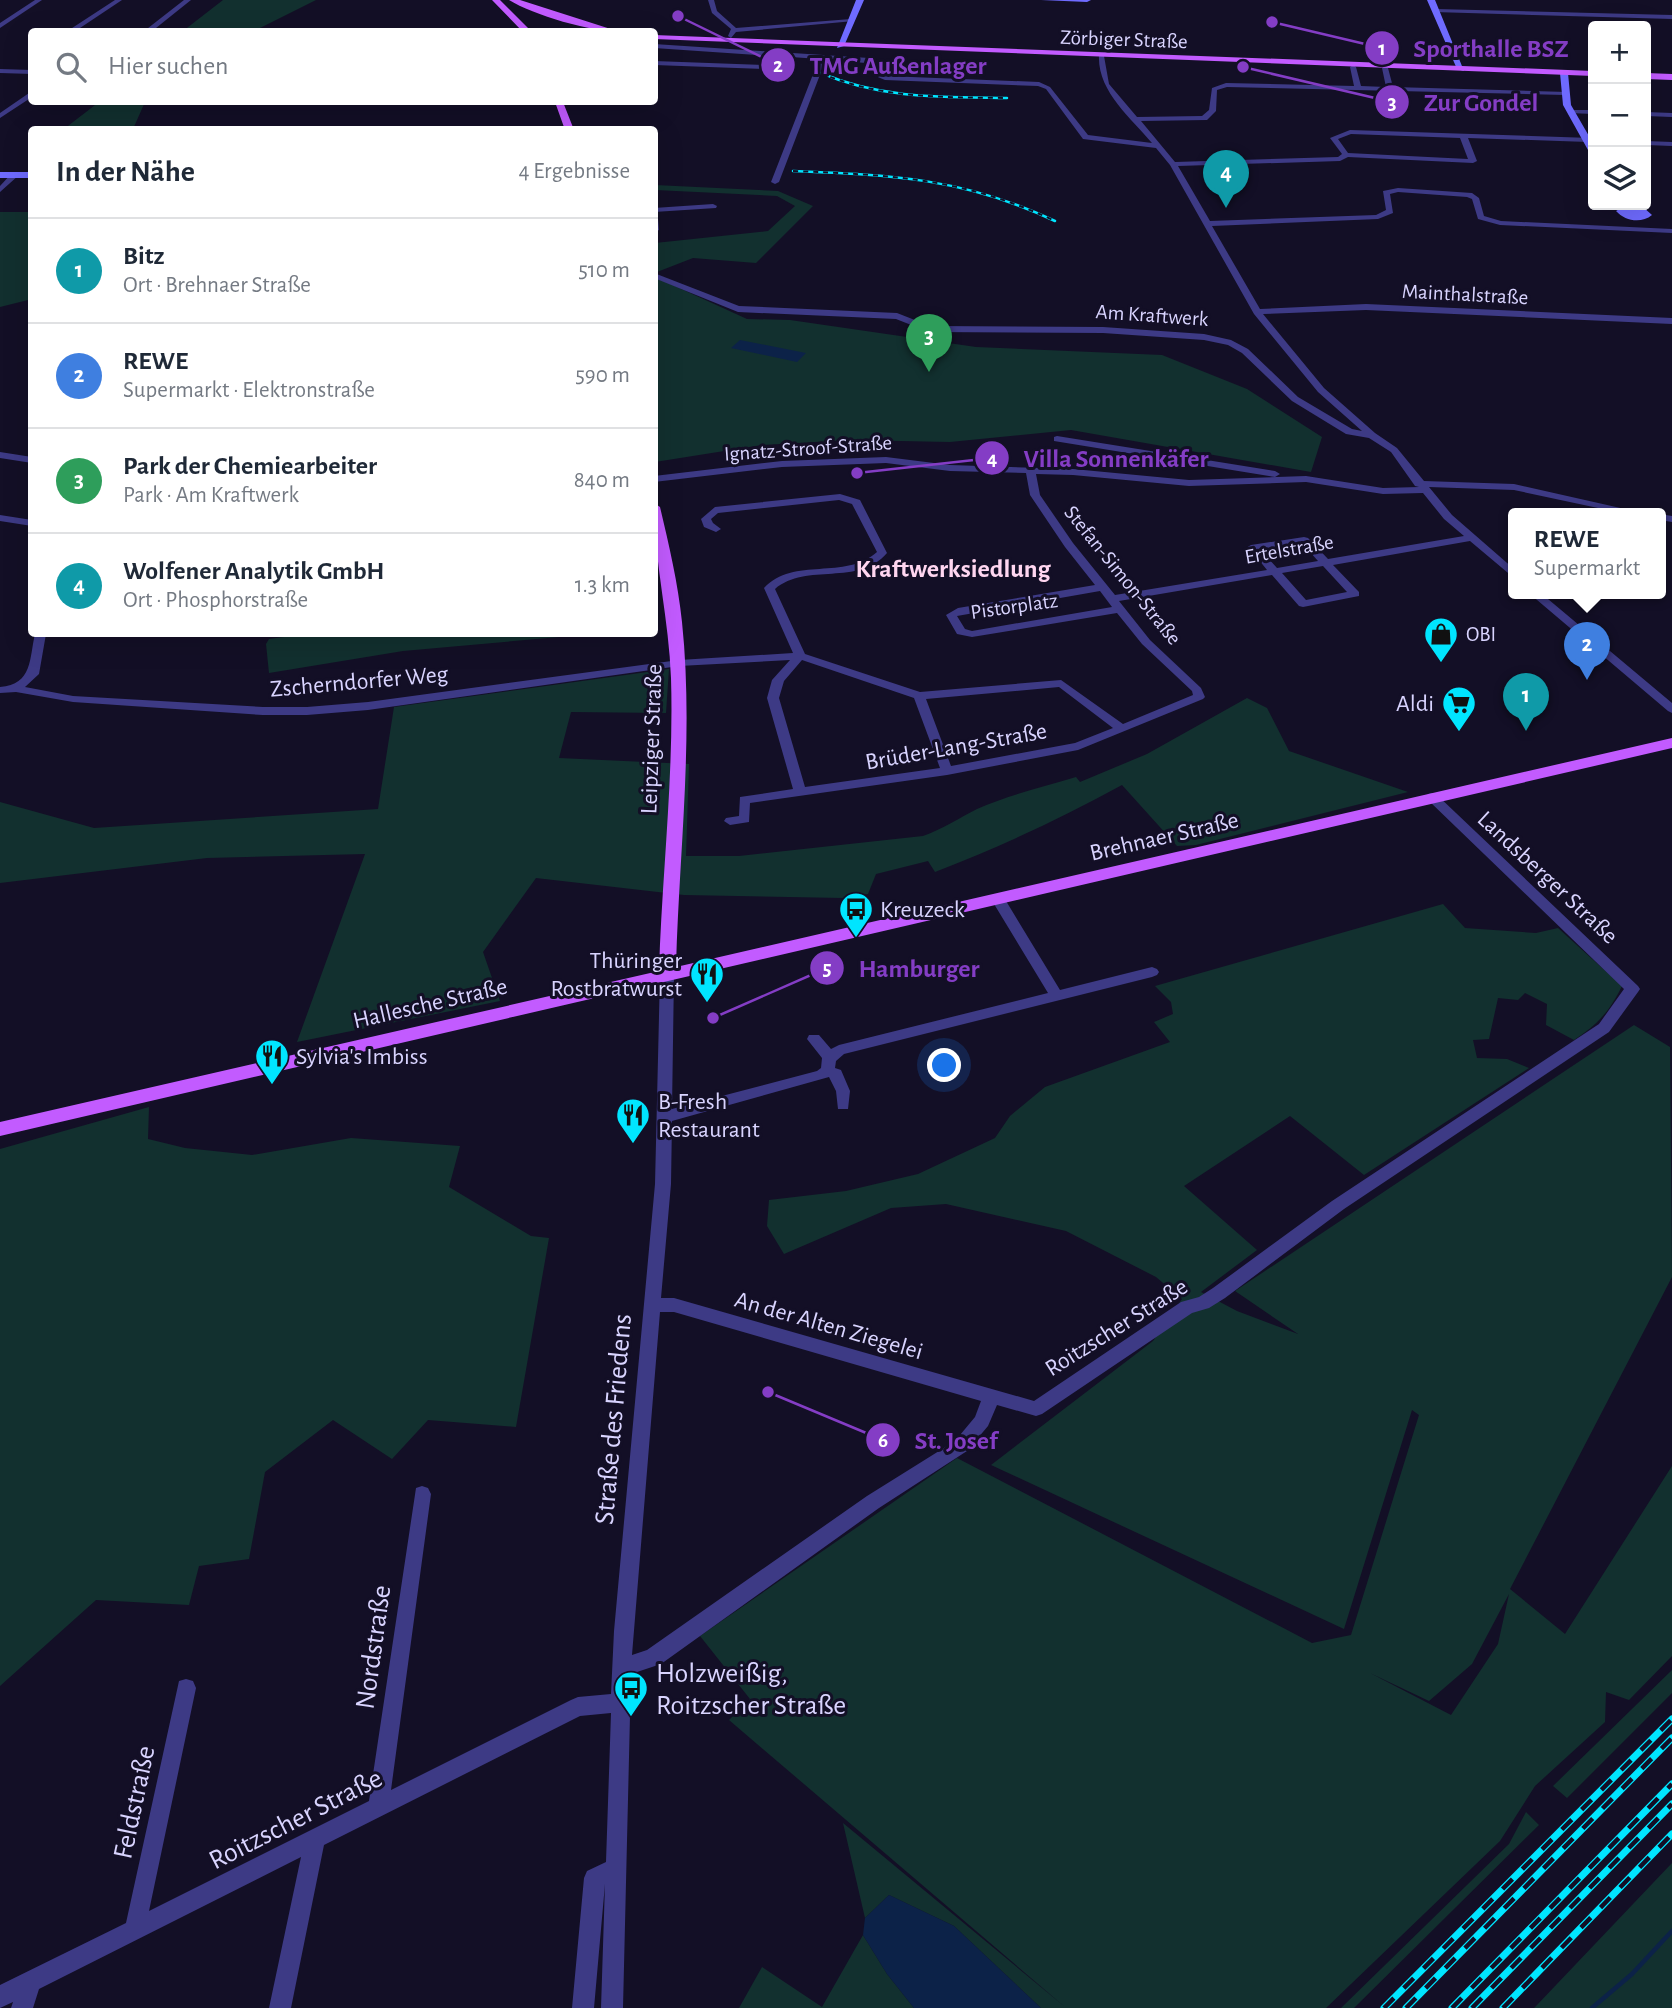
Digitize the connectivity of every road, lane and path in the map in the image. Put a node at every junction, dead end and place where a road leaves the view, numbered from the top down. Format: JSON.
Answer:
{"nodes":[{"id":1,"x":39,"y":0,"type":"edge"},
{"id":2,"x":119,"y":0,"type":"edge"},
{"id":3,"x":188,"y":0,"type":"edge"},
{"id":4,"x":496,"y":0,"type":"edge"},
{"id":5,"x":513,"y":0,"type":"edge"},
{"id":6,"x":711,"y":0,"type":"edge"},
{"id":7,"x":860,"y":0,"type":"edge"},
{"id":8,"x":1045,"y":0,"type":"edge"},
{"id":9,"x":1087,"y":0,"type":"edge"},
{"id":10,"x":1431,"y":0,"type":"edge"},
{"id":11,"x":1436,"y":11,"type":"junction"},
{"id":12,"x":545,"y":12,"type":"junction"},
{"id":13,"x":0,"y":15,"type":"edge"},
{"id":14,"x":15,"y":16,"type":"junction"},
{"id":15,"x":1672,"y":17,"type":"edge"},
{"id":16,"x":562,"y":18,"type":"junction"},
{"id":17,"x":851,"y":22,"type":"junction"},
{"id":18,"x":527,"y":23,"type":"edge"},
{"id":19,"x":0,"y":26,"type":"edge"},
{"id":20,"x":75,"y":28,"type":"edge"},
{"id":21,"x":151,"y":28,"type":"edge"},
{"id":22,"x":601,"y":28,"type":"edge"},
{"id":23,"x":734,"y":30,"type":"junction"},
{"id":24,"x":658,"y":37,"type":"edge"},
{"id":25,"x":729,"y":41,"type":"junction"},
{"id":26,"x":658,"y":46,"type":"edge"},
{"id":27,"x":841,"y":46,"type":"junction"},
{"id":28,"x":774,"y":54,"type":"junction"},
{"id":29,"x":1101,"y":56,"type":"junction"},
{"id":30,"x":822,"y":58,"type":"junction"},
{"id":31,"x":837,"y":58,"type":"junction"},
{"id":32,"x":658,"y":63,"type":"edge"},
{"id":33,"x":1353,"y":67,"type":"dead end"},
{"id":34,"x":1385,"y":68,"type":"dead end"},
{"id":35,"x":1461,"y":69,"type":"junction"},
{"id":36,"x":0,"y":71,"type":"edge"},
{"id":37,"x":28,"y":72,"type":"edge"},
{"id":38,"x":1564,"y":73,"type":"junction"},
{"id":39,"x":1588,"y":74,"type":"edge"},
{"id":40,"x":1651,"y":76,"type":"edge"},
{"id":41,"x":1672,"y":77,"type":"edge"},
{"id":42,"x":1358,"y":89,"type":"junction"},
{"id":43,"x":1390,"y":89,"type":"junction"},
{"id":44,"x":1565,"y":93,"type":"junction"},
{"id":45,"x":28,"y":96,"type":"edge"},
{"id":46,"x":560,"y":105,"type":"edge"},
{"id":47,"x":1571,"y":112,"type":"junction"},
{"id":48,"x":1588,"y":112,"type":"edge"},
{"id":49,"x":1651,"y":114,"type":"edge"},
{"id":50,"x":1672,"y":115,"type":"edge"},
{"id":51,"x":0,"y":116,"type":"edge"},
{"id":52,"x":1133,"y":119,"type":"junction"},
{"id":53,"x":568,"y":126,"type":"edge"},
{"id":54,"x":1463,"y":135,"type":"junction"},
{"id":55,"x":1588,"y":141,"type":"edge"},
{"id":56,"x":1588,"y":142,"type":"edge"},
{"id":57,"x":1651,"y":143,"type":"edge"},
{"id":58,"x":1672,"y":144,"type":"edge"},
{"id":59,"x":1157,"y":146,"type":"junction"},
{"id":60,"x":1346,"y":155,"type":"junction"},
{"id":61,"x":1173,"y":164,"type":"junction"},
{"id":62,"x":0,"y":175,"type":"edge"},
{"id":63,"x":15,"y":175,"type":"junction"},
{"id":64,"x":28,"y":175,"type":"edge"},
{"id":65,"x":775,"y":182,"type":"dead end"},
{"id":66,"x":0,"y":190,"type":"edge"},
{"id":67,"x":713,"y":206,"type":"dead end"},
{"id":68,"x":658,"y":210,"type":"edge"},
{"id":69,"x":1632,"y":210,"type":"edge"},
{"id":70,"x":1206,"y":224,"type":"junction"},
{"id":71,"x":1665,"y":229,"type":"edge"},
{"id":72,"x":1672,"y":242,"type":"edge"},
{"id":73,"x":658,"y":277,"type":"edge"},
{"id":74,"x":1257,"y":312,"type":"junction"},
{"id":75,"x":1672,"y":321,"type":"edge"},
{"id":76,"x":1372,"y":436,"type":"junction"},
{"id":77,"x":1057,"y":439,"type":"dead end"},
{"id":78,"x":0,"y":456,"type":"edge"},
{"id":79,"x":28,"y":460,"type":"edge"},
{"id":80,"x":1030,"y":470,"type":"junction"},
{"id":81,"x":1286,"y":478,"type":"junction"},
{"id":82,"x":658,"y":479,"type":"edge"},
{"id":83,"x":1422,"y":487,"type":"junction"},
{"id":84,"x":1614,"y":508,"type":"edge"},
{"id":85,"x":0,"y":518,"type":"edge"},
{"id":86,"x":28,"y":522,"type":"edge"},
{"id":87,"x":658,"y":523,"type":"edge"},
{"id":88,"x":716,"y":529,"type":"dead end"},
{"id":89,"x":1471,"y":538,"type":"junction"},
{"id":90,"x":1325,"y":563,"type":"junction"},
{"id":91,"x":1508,"y":570,"type":"edge"},
{"id":92,"x":1274,"y":571,"type":"junction"},
{"id":93,"x":1103,"y":587,"type":"junction"},
{"id":94,"x":1541,"y":599,"type":"edge"},
{"id":95,"x":1116,"y":604,"type":"junction"},
{"id":96,"x":39,"y":637,"type":"edge"},
{"id":97,"x":800,"y":656,"type":"junction"},
{"id":98,"x":679,"y":663,"type":"junction"},
{"id":99,"x":16,"y":689,"type":"junction"},
{"id":100,"x":0,"y":690,"type":"edge"},
{"id":101,"x":919,"y":696,"type":"junction"},
{"id":102,"x":1199,"y":697,"type":"joint"},
{"id":103,"x":1672,"y":709,"type":"edge"},
{"id":104,"x":1122,"y":729,"type":"junction"},
{"id":105,"x":1672,"y":743,"type":"edge"},
{"id":106,"x":947,"y":771,"type":"junction"},
{"id":107,"x":800,"y":793,"type":"junction"},
{"id":108,"x":1432,"y":797,"type":"junction"},
{"id":109,"x":730,"y":821,"type":"dead end"},
{"id":110,"x":998,"y":899,"type":"junction"},
{"id":111,"x":1152,"y":972,"type":"dead end"},
{"id":112,"x":667,"y":974,"type":"junction"},
{"id":113,"x":1633,"y":989,"type":"joint"},
{"id":114,"x":1057,"y":996,"type":"junction"},
{"id":115,"x":814,"y":1039,"type":"dead end"},
{"id":116,"x":829,"y":1064,"type":"junction"},
{"id":117,"x":843,"y":1105,"type":"dead end"},
{"id":118,"x":664,"y":1116,"type":"junction"},
{"id":119,"x":0,"y":1129,"type":"edge"},
{"id":120,"x":652,"y":1305,"type":"junction"},
{"id":121,"x":992,"y":1397,"type":"junction"},
{"id":122,"x":422,"y":1494,"type":"dead end"},
{"id":123,"x":621,"y":1665,"type":"junction"},
{"id":124,"x":186,"y":1688,"type":"dead end"},
{"id":125,"x":620,"y":1703,"type":"junction"},
{"id":126,"x":378,"y":1808,"type":"junction"},
{"id":127,"x":315,"y":1841,"type":"junction"},
{"id":128,"x":615,"y":1869,"type":"junction"},
{"id":129,"x":135,"y":1928,"type":"junction"},
{"id":130,"x":30,"y":1982,"type":"junction"},
{"id":131,"x":0,"y":1997,"type":"edge"},
{"id":132,"x":22,"y":2008,"type":"edge"},
{"id":133,"x":280,"y":2008,"type":"edge"},
{"id":134,"x":583,"y":2008,"type":"edge"},
{"id":135,"x":612,"y":2008,"type":"edge"}],
"edges":[{"from":1,"to":14,"type":"street"},
{"from":2,"to":20,"type":"street"},
{"from":3,"to":21,"type":"street"},
{"from":4,"to":18,"type":"main road"},
{"from":5,"to":12,"type":"main road"},
{"from":6,"to":23,"type":"street"},
{"from":7,"to":17,"type":"street"},
{"from":8,"to":9,"type":"street"},
{"from":10,"to":11,"type":"street"},
{"from":11,"to":15,"type":"street"},
{"from":11,"to":35,"type":"street"},
{"from":12,"to":16,"type":"main road"},
{"from":12,"to":18,"type":"main road"},
{"from":13,"to":14,"type":"street"},
{"from":14,"to":19,"type":"street"},
{"from":16,"to":18,"type":"main road"},
{"from":16,"to":22,"type":"main road"},
{"from":17,"to":23,"type":"street"},
{"from":17,"to":27,"type":"street"},
{"from":23,"to":25,"type":"street"},
{"from":24,"to":25,"type":"main road","name":"Zörbiger Straße"},
{"from":25,"to":27,"type":"main road","name":"Zörbiger Straße"},
{"from":26,"to":28,"type":"street"},
{"from":27,"to":29,"type":"main road","name":"Zörbiger Straße"},
{"from":27,"to":31,"type":"street"},
{"from":28,"to":30,"type":"street"},
{"from":28,"to":32,"type":"street"},
{"from":29,"to":35,"type":"main road","name":"Zörbiger Straße"},
{"from":29,"to":52,"type":"street"},
{"from":30,"to":31,"type":"street"},
{"from":30,"to":65,"type":"street"},
{"from":31,"to":59,"type":"street"},
{"from":33,"to":42,"type":"street"},
{"from":34,"to":43,"type":"street"},
{"from":35,"to":38,"type":"main road","name":"Zörbiger Straße"},
{"from":36,"to":37,"type":"street"},
{"from":38,"to":39,"type":"main road","name":"Zörbiger Straße"},
{"from":38,"to":44,"type":"street"},
{"from":40,"to":41,"type":"main road"},
{"from":42,"to":43,"type":"street"},
{"from":42,"to":52,"type":"street"},
{"from":43,"to":44,"type":"street"},
{"from":44,"to":47,"type":"street"},
{"from":45,"to":51,"type":"street"},
{"from":46,"to":53,"type":"main road"},
{"from":47,"to":48,"type":"street"},
{"from":47,"to":55,"type":"street"},
{"from":49,"to":50,"type":"street"},
{"from":52,"to":59,"type":"street"},
{"from":54,"to":56,"type":"street"},
{"from":54,"to":60,"type":"street"},
{"from":54,"to":60,"type":"street"},
{"from":57,"to":58,"type":"street"},
{"from":59,"to":61,"type":"street"},
{"from":60,"to":61,"type":"street"},
{"from":61,"to":70,"type":"street"},
{"from":62,"to":63,"type":"street"},
{"from":63,"to":64,"type":"street"},
{"from":63,"to":66,"type":"street"},
{"from":67,"to":68,"type":"street"},
{"from":69,"to":71,"type":"street"},
{"from":70,"to":71,"type":"street"},
{"from":70,"to":74,"type":"street"},
{"from":71,"to":72,"type":"street"},
{"from":73,"to":76,"type":"street","name":"Am Kraftwerk"},
{"from":74,"to":75,"type":"street","name":"Mainthalstraße"},
{"from":74,"to":76,"type":"street"},
{"from":76,"to":83,"type":"street","name":"Am Kraftwerk"},
{"from":77,"to":81,"type":"street"},
{"from":78,"to":79,"type":"street"},
{"from":80,"to":81,"type":"street","name":"Ignatz-Stroof-Straße"},
{"from":80,"to":82,"type":"street","name":"Ignatz-Stroof-Straße"},
{"from":80,"to":93,"type":"street","name":"Stefan-Simon-Straße"},
{"from":81,"to":83,"type":"street","name":"Ignatz-Stroof-Straße"},
{"from":83,"to":84,"type":"street"},
{"from":83,"to":89,"type":"street","name":"Am Kraftwerk"},
{"from":85,"to":86,"type":"street"},
{"from":87,"to":98,"type":"main road","name":"Leipziger Straße"},
{"from":88,"to":97,"type":"street"},
{"from":89,"to":90,"type":"street","name":"Ertelstraße"},
{"from":89,"to":91,"type":"street","name":"Am Kraftwerk"},
{"from":90,"to":92,"type":"street","name":"Ertelstraße"},
{"from":90,"to":92,"type":"street"},
{"from":90,"to":92,"type":"street"},
{"from":92,"to":95,"type":"street","name":"Ertelstraße"},
{"from":93,"to":95,"type":"street","name":"Stefan-Simon-Straße"},
{"from":93,"to":95,"type":"street","name":"Pistorplatz"},
{"from":94,"to":103,"type":"street"},
{"from":95,"to":102,"type":"street","name":"Stefan-Simon-Straße"},
{"from":96,"to":99,"type":"street"},
{"from":97,"to":98,"type":"street","name":"Zscherndorfer Weg"},
{"from":97,"to":101,"type":"street"},
{"from":97,"to":107,"type":"street"},
{"from":98,"to":99,"type":"street","name":"Zscherndorfer Weg"},
{"from":98,"to":112,"type":"main road","name":"Leipziger Straße"},
{"from":99,"to":100,"type":"street","name":"Zscherndorfer Weg"},
{"from":101,"to":104,"type":"street"},
{"from":101,"to":106,"type":"street"},
{"from":102,"to":104,"type":"street","name":"Brüder-Lang-Straße"},
{"from":104,"to":106,"type":"street","name":"Brüder-Lang-Straße"},
{"from":105,"to":108,"type":"main road","name":"Brehnaer Straße"},
{"from":106,"to":107,"type":"street","name":"Brüder-Lang-Straße"},
{"from":107,"to":109,"type":"street","name":"Brüder-Lang-Straße"},
{"from":108,"to":110,"type":"main road","name":"Brehnaer Straße"},
{"from":108,"to":113,"type":"street","name":"Landsberger Straße"},
{"from":110,"to":112,"type":"main road","name":"Brehnaer Straße"},
{"from":110,"to":114,"type":"street"},
{"from":111,"to":114,"type":"street"},
{"from":112,"to":118,"type":"street","name":"Straße des Friedens"},
{"from":112,"to":119,"type":"main road","name":"Hallesche Straße"},
{"from":113,"to":121,"type":"street","name":"Roitzscher Straße"},
{"from":114,"to":116,"type":"street"},
{"from":115,"to":116,"type":"street"},
{"from":116,"to":117,"type":"street"},
{"from":116,"to":118,"type":"street"},
{"from":118,"to":120,"type":"street","name":"Straße des Friedens"},
{"from":120,"to":121,"type":"street","name":"An der Alten Ziegelei"},
{"from":120,"to":123,"type":"street","name":"Straße des Friedens"},
{"from":121,"to":123,"type":"street"},
{"from":122,"to":126,"type":"street","name":"Nordstraße"},
{"from":123,"to":125,"type":"street","name":"Straße des Friedens"},
{"from":124,"to":129,"type":"street","name":"Feldstraße"},
{"from":125,"to":126,"type":"street","name":"Roitzscher Straße"},
{"from":125,"to":128,"type":"street","name":"Straße des Friedens"},
{"from":126,"to":127,"type":"street","name":"Roitzscher Straße"},
{"from":127,"to":129,"type":"street","name":"Roitzscher Straße"},
{"from":127,"to":133,"type":"street"},
{"from":128,"to":134,"type":"street"},
{"from":128,"to":135,"type":"street","name":"Straße des Friedens"},
{"from":129,"to":130,"type":"street","name":"Roitzscher Straße"},
{"from":130,"to":131,"type":"street","name":"Roitzscher Straße"},
{"from":130,"to":132,"type":"street"}]}
